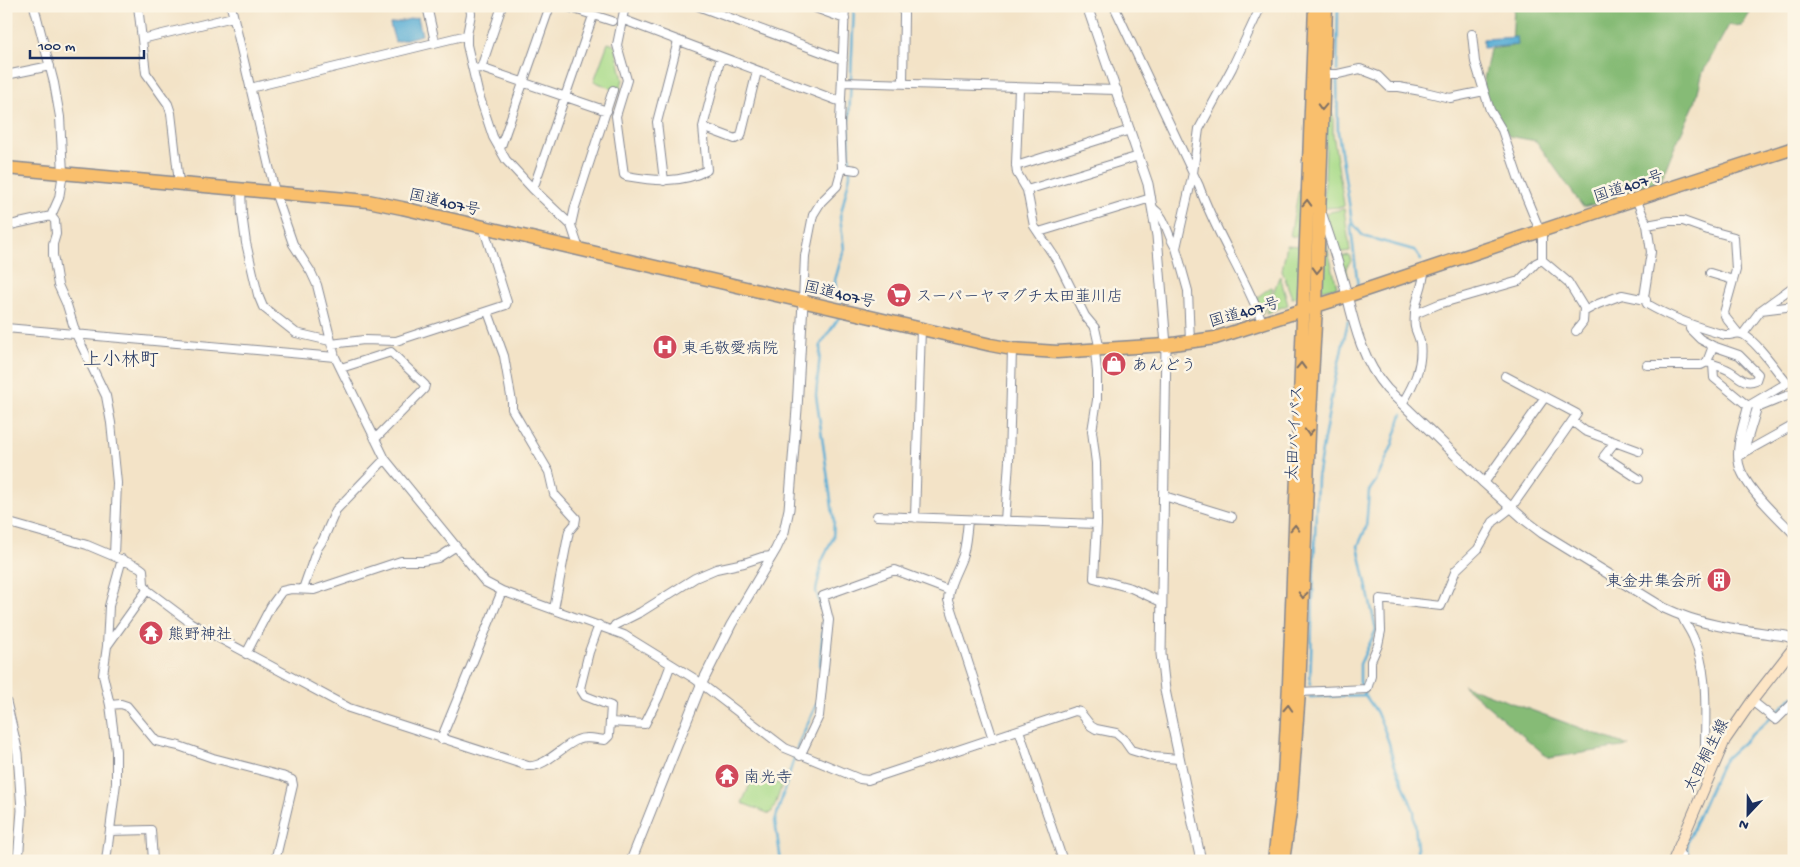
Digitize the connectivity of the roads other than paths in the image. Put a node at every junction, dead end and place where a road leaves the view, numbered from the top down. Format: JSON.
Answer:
{"nodes":[{"id":1,"x":34,"y":6,"type":"edge"},
{"id":2,"x":138,"y":6,"type":"edge"},
{"id":3,"x":231,"y":6,"type":"edge"},
{"id":4,"x":426,"y":6,"type":"edge"},
{"id":5,"x":470,"y":6,"type":"edge"},
{"id":6,"x":502,"y":6,"type":"edge"},
{"id":7,"x":550,"y":6,"type":"edge"},
{"id":8,"x":565,"y":6,"type":"edge"},
{"id":9,"x":625,"y":6,"type":"edge"},
{"id":10,"x":698,"y":6,"type":"edge"},
{"id":11,"x":810,"y":6,"type":"edge"},
{"id":12,"x":845,"y":6,"type":"edge"},
{"id":13,"x":902,"y":6,"type":"edge"},
{"id":14,"x":1088,"y":6,"type":"edge"},
{"id":15,"x":1114,"y":6,"type":"edge"},
{"id":16,"x":1261,"y":6,"type":"edge"},
{"id":17,"x":1315,"y":6,"type":"edge"},
{"id":18,"x":1326,"y":6,"type":"edge"},
{"id":19,"x":593,"y":16,"type":"junction"},
{"id":20,"x":233,"y":17,"type":"junction"},
{"id":21,"x":624,"y":20,"type":"junction"},
{"id":22,"x":845,"y":20,"type":"junction"},
{"id":23,"x":612,"y":21,"type":"dead end"},
{"id":24,"x":1472,"y":34,"type":"dead end"},
{"id":25,"x":467,"y":35,"type":"junction"},
{"id":26,"x":142,"y":40,"type":"junction"},
{"id":27,"x":678,"y":41,"type":"junction"},
{"id":28,"x":435,"y":42,"type":"junction"},
{"id":29,"x":721,"y":57,"type":"junction"},
{"id":30,"x":843,"y":60,"type":"junction"},
{"id":31,"x":50,"y":66,"type":"junction"},
{"id":32,"x":477,"y":68,"type":"junction"},
{"id":33,"x":757,"y":71,"type":"junction"},
{"id":34,"x":1323,"y":74,"type":"junction"},
{"id":35,"x":6,"y":75,"type":"edge"},
{"id":36,"x":843,"y":82,"type":"junction"},
{"id":37,"x":523,"y":83,"type":"junction"},
{"id":38,"x":903,"y":84,"type":"junction"},
{"id":39,"x":250,"y":88,"type":"junction"},
{"id":40,"x":1019,"y":88,"type":"junction"},
{"id":41,"x":613,"y":90,"type":"dead end"},
{"id":42,"x":1117,"y":90,"type":"junction"},
{"id":43,"x":1484,"y":91,"type":"junction"},
{"id":44,"x":565,"y":97,"type":"junction"},
{"id":45,"x":841,"y":102,"type":"junction"},
{"id":46,"x":607,"y":111,"type":"junction"},
{"id":47,"x":703,"y":126,"type":"junction"},
{"id":48,"x":1130,"y":130,"type":"junction"},
{"id":49,"x":1794,"y":148,"type":"edge"},
{"id":50,"x":500,"y":149,"type":"junction"},
{"id":51,"x":1139,"y":156,"type":"junction"},
{"id":52,"x":1016,"y":166,"type":"junction"},
{"id":53,"x":6,"y":168,"type":"edge"},
{"id":54,"x":844,"y":169,"type":"junction"},
{"id":55,"x":856,"y":170,"type":"dead end"},
{"id":56,"x":1193,"y":173,"type":"junction"},
{"id":57,"x":63,"y":174,"type":"junction"},
{"id":58,"x":664,"y":181,"type":"junction"},
{"id":59,"x":179,"y":183,"type":"junction"},
{"id":60,"x":241,"y":189,"type":"junction"},
{"id":61,"x":533,"y":189,"type":"junction"},
{"id":62,"x":1027,"y":190,"type":"junction"},
{"id":63,"x":275,"y":192,"type":"junction"},
{"id":64,"x":1151,"y":198,"type":"junction"},
{"id":65,"x":1636,"y":199,"type":"junction"},
{"id":66,"x":1318,"y":207,"type":"junction"},
{"id":67,"x":1153,"y":208,"type":"junction"},
{"id":68,"x":51,"y":216,"type":"junction"},
{"id":69,"x":1647,"y":225,"type":"junction"},
{"id":70,"x":6,"y":226,"type":"edge"},
{"id":71,"x":483,"y":226,"type":"junction"},
{"id":72,"x":571,"y":226,"type":"junction"},
{"id":73,"x":1038,"y":232,"type":"junction"},
{"id":74,"x":1540,"y":232,"type":"junction"},
{"id":75,"x":579,"y":248,"type":"junction"},
{"id":76,"x":1176,"y":248,"type":"junction"},
{"id":77,"x":1542,"y":260,"type":"junction"},
{"id":78,"x":1424,"y":271,"type":"junction"},
{"id":79,"x":1710,"y":273,"type":"dead end"},
{"id":80,"x":1733,"y":280,"type":"junction"},
{"id":81,"x":1794,"y":286,"type":"edge"},
{"id":82,"x":1347,"y":296,"type":"junction"},
{"id":83,"x":1646,"y":300,"type":"junction"},
{"id":84,"x":803,"y":302,"type":"junction"},
{"id":85,"x":1316,"y":306,"type":"junction"},
{"id":86,"x":1794,"y":306,"type":"edge"},
{"id":87,"x":1585,"y":310,"type":"junction"},
{"id":88,"x":1761,"y":310,"type":"junction"},
{"id":89,"x":1303,"y":311,"type":"junction"},
{"id":90,"x":488,"y":312,"type":"junction"},
{"id":91,"x":1415,"y":314,"type":"junction"},
{"id":92,"x":1263,"y":324,"type":"junction"},
{"id":93,"x":1690,"y":324,"type":"junction"},
{"id":94,"x":6,"y":328,"type":"edge"},
{"id":95,"x":922,"y":328,"type":"junction"},
{"id":96,"x":1576,"y":331,"type":"dead end"},
{"id":97,"x":76,"y":334,"type":"junction"},
{"id":98,"x":1741,"y":334,"type":"junction"},
{"id":99,"x":331,"y":342,"type":"junction"},
{"id":100,"x":1190,"y":342,"type":"junction"},
{"id":101,"x":1166,"y":345,"type":"junction"},
{"id":102,"x":1712,"y":346,"type":"junction"},
{"id":103,"x":1012,"y":349,"type":"junction"},
{"id":104,"x":1097,"y":350,"type":"junction"},
{"id":105,"x":335,"y":357,"type":"junction"},
{"id":106,"x":1710,"y":363,"type":"junction"},
{"id":107,"x":1648,"y":364,"type":"dead end"},
{"id":108,"x":341,"y":368,"type":"junction"},
{"id":109,"x":1505,"y":376,"type":"dead end"},
{"id":110,"x":1794,"y":393,"type":"edge"},
{"id":111,"x":1544,"y":397,"type":"junction"},
{"id":112,"x":1402,"y":404,"type":"junction"},
{"id":113,"x":1748,"y":406,"type":"junction"},
{"id":114,"x":1572,"y":421,"type":"junction"},
{"id":115,"x":1794,"y":424,"type":"edge"},
{"id":116,"x":375,"y":439,"type":"junction"},
{"id":117,"x":1615,"y":442,"type":"junction"},
{"id":118,"x":1639,"y":451,"type":"dead end"},
{"id":119,"x":1741,"y":455,"type":"junction"},
{"id":120,"x":385,"y":459,"type":"junction"},
{"id":121,"x":1639,"y":479,"type":"dead end"},
{"id":122,"x":1484,"y":483,"type":"junction"},
{"id":123,"x":1164,"y":496,"type":"junction"},
{"id":124,"x":1510,"y":508,"type":"junction"},
{"id":125,"x":877,"y":516,"type":"dead end"},
{"id":126,"x":1232,"y":517,"type":"dead end"},
{"id":127,"x":915,"y":518,"type":"junction"},
{"id":128,"x":968,"y":520,"type":"junction"},
{"id":129,"x":1005,"y":521,"type":"junction"},
{"id":130,"x":6,"y":522,"type":"edge"},
{"id":131,"x":1097,"y":524,"type":"junction"},
{"id":132,"x":1794,"y":534,"type":"edge"},
{"id":133,"x":454,"y":547,"type":"junction"},
{"id":134,"x":114,"y":555,"type":"junction"},
{"id":135,"x":772,"y":556,"type":"junction"},
{"id":136,"x":122,"y":559,"type":"junction"},
{"id":137,"x":303,"y":589,"type":"junction"},
{"id":138,"x":147,"y":590,"type":"junction"},
{"id":139,"x":948,"y":590,"type":"junction"},
{"id":140,"x":502,"y":591,"type":"junction"},
{"id":141,"x":1161,"y":602,"type":"junction"},
{"id":142,"x":554,"y":609,"type":"junction"},
{"id":143,"x":1682,"y":616,"type":"junction"},
{"id":144,"x":599,"y":625,"type":"junction"},
{"id":145,"x":612,"y":630,"type":"junction"},
{"id":146,"x":1794,"y":639,"type":"edge"},
{"id":147,"x":107,"y":646,"type":"junction"},
{"id":148,"x":1794,"y":646,"type":"edge"},
{"id":149,"x":246,"y":654,"type":"junction"},
{"id":150,"x":671,"y":664,"type":"junction"},
{"id":151,"x":701,"y":685,"type":"junction"},
{"id":152,"x":1299,"y":692,"type":"junction"},
{"id":153,"x":1752,"y":701,"type":"junction"},
{"id":154,"x":6,"y":702,"type":"edge"},
{"id":155,"x":1794,"y":702,"type":"edge"},
{"id":156,"x":110,"y":705,"type":"junction"},
{"id":157,"x":610,"y":722,"type":"junction"},
{"id":158,"x":1019,"y":730,"type":"junction"},
{"id":159,"x":440,"y":739,"type":"junction"},
{"id":160,"x":993,"y":739,"type":"junction"},
{"id":161,"x":800,"y":756,"type":"junction"},
{"id":162,"x":1717,"y":757,"type":"junction"},
{"id":163,"x":1179,"y":759,"type":"junction"},
{"id":164,"x":110,"y":831,"type":"junction"},
{"id":165,"x":1677,"y":849,"type":"junction"},
{"id":166,"x":18,"y":861,"type":"edge"},
{"id":167,"x":106,"y":861,"type":"edge"},
{"id":168,"x":152,"y":861,"type":"edge"},
{"id":169,"x":275,"y":861,"type":"edge"},
{"id":170,"x":631,"y":861,"type":"edge"},
{"id":171,"x":1063,"y":861,"type":"edge"},
{"id":172,"x":1201,"y":861,"type":"edge"},
{"id":173,"x":1274,"y":861,"type":"edge"},
{"id":174,"x":1283,"y":861,"type":"edge"},
{"id":175,"x":1672,"y":861,"type":"edge"},
{"id":176,"x":1684,"y":861,"type":"edge"}],
"edges":[{"from":1,"to":31,"type":"street"},
{"from":2,"to":26,"type":"street"},
{"from":3,"to":20,"type":"street"},
{"from":4,"to":28,"type":"street"},
{"from":5,"to":25,"type":"street"},
{"from":6,"to":32,"type":"street"},
{"from":7,"to":37,"type":"street"},
{"from":8,"to":19,"type":"street"},
{"from":9,"to":21,"type":"street"},
{"from":10,"to":30,"type":"street"},
{"from":11,"to":22,"type":"street"},
{"from":12,"to":22,"type":"street"},
{"from":13,"to":38,"type":"street"},
{"from":14,"to":42,"type":"street"},
{"from":15,"to":56,"type":"street"},
{"from":16,"to":56,"type":"street"},
{"from":89,"to":17,"type":"highway","name":"太田バイパス","one_way":true},
{"from":18,"to":34,"type":"highway","name":"太田バイパス"},
{"from":19,"to":23,"type":"street"},
{"from":19,"to":44,"type":"street"},
{"from":20,"to":26,"type":"street"},
{"from":20,"to":39,"type":"street"},
{"from":21,"to":27,"type":"street"},
{"from":21,"to":58,"type":"street"},
{"from":22,"to":30,"type":"street"},
{"from":24,"to":43,"type":"street"},
{"from":25,"to":28,"type":"street"},
{"from":25,"to":32,"type":"street"},
{"from":26,"to":59,"type":"street"},
{"from":27,"to":29,"type":"street"},
{"from":27,"to":58,"type":"street"},
{"from":28,"to":39,"type":"street"},
{"from":29,"to":33,"type":"street"},
{"from":29,"to":47,"type":"street"},
{"from":30,"to":36,"type":"street"},
{"from":31,"to":35,"type":"street"},
{"from":31,"to":57,"type":"street"},
{"from":32,"to":37,"type":"street"},
{"from":32,"to":50,"type":"street"},
{"from":33,"to":45,"type":"street"},
{"from":33,"to":47,"type":"street"},
{"from":34,"to":43,"type":"street"},
{"from":34,"to":66,"type":"highway","name":"太田バイパス","one_way":true},
{"from":36,"to":38,"type":"street"},
{"from":36,"to":45,"type":"street"},
{"from":37,"to":44,"type":"street"},
{"from":37,"to":50,"type":"street"},
{"from":38,"to":40,"type":"street"},
{"from":39,"to":63,"type":"street"},
{"from":40,"to":42,"type":"street"},
{"from":40,"to":52,"type":"street"},
{"from":41,"to":46,"type":"street"},
{"from":42,"to":48,"type":"street"},
{"from":43,"to":74,"type":"street"},
{"from":44,"to":46,"type":"street"},
{"from":44,"to":61,"type":"street"},
{"from":45,"to":54,"type":"street"},
{"from":46,"to":72,"type":"street"},
{"from":47,"to":58,"type":"street"},
{"from":48,"to":51,"type":"street"},
{"from":48,"to":52,"type":"street"},
{"from":49,"to":65,"type":"highway","name":"国道407号"},
{"from":50,"to":61,"type":"street"},
{"from":51,"to":62,"type":"street"},
{"from":51,"to":64,"type":"street"},
{"from":52,"to":62,"type":"street"},
{"from":53,"to":57,"type":"highway","name":"国道407号"},
{"from":54,"to":55,"type":"street"},
{"from":54,"to":84,"type":"street"},
{"from":56,"to":76,"type":"street"},
{"from":56,"to":92,"type":"street"},
{"from":57,"to":59,"type":"highway","name":"国道407号"},
{"from":57,"to":68,"type":"street"},
{"from":59,"to":60,"type":"highway","name":"国道407号"},
{"from":60,"to":63,"type":"highway","name":"国道407号"},
{"from":60,"to":99,"type":"street"},
{"from":61,"to":72,"type":"street"},
{"from":62,"to":73,"type":"street"},
{"from":63,"to":71,"type":"highway","name":"国道407号"},
{"from":63,"to":99,"type":"street"},
{"from":64,"to":67,"type":"street"},
{"from":64,"to":73,"type":"street"},
{"from":65,"to":69,"type":"street"},
{"from":65,"to":74,"type":"highway","name":"国道407号"},
{"from":66,"to":82,"type":"street"},
{"from":66,"to":85,"type":"highway","name":"太田バイパス","one_way":true},
{"from":67,"to":76,"type":"street"},
{"from":67,"to":101,"type":"street"},
{"from":68,"to":70,"type":"street"},
{"from":68,"to":97,"type":"street"},
{"from":69,"to":80,"type":"street"},
{"from":69,"to":83,"type":"street"},
{"from":71,"to":75,"type":"highway","name":"国道407号"},
{"from":71,"to":90,"type":"street"},
{"from":72,"to":75,"type":"street"},
{"from":73,"to":104,"type":"street"},
{"from":74,"to":77,"type":"street"},
{"from":74,"to":78,"type":"highway","name":"国道407号"},
{"from":75,"to":84,"type":"highway","name":"国道407号"},
{"from":76,"to":100,"type":"street"},
{"from":77,"to":87,"type":"street"},
{"from":77,"to":91,"type":"street"},
{"from":78,"to":82,"type":"highway","name":"国道407号"},
{"from":78,"to":91,"type":"street"},
{"from":79,"to":80,"type":"street"},
{"from":80,"to":98,"type":"street"},
{"from":81,"to":88,"type":"street"},
{"from":82,"to":85,"type":"highway","name":"国道407号"},
{"from":82,"to":112,"type":"street"},
{"from":83,"to":87,"type":"street"},
{"from":83,"to":93,"type":"street"},
{"from":84,"to":95,"type":"highway","name":"国道407号"},
{"from":84,"to":135,"type":"street"},
{"from":85,"to":89,"type":"highway","name":"国道407号"},
{"from":85,"to":152,"type":"highway","name":"太田バイパス","one_way":true},
{"from":86,"to":88,"type":"street"},
{"from":87,"to":96,"type":"street"},
{"from":88,"to":98,"type":"street"},
{"from":89,"to":92,"type":"highway","name":"国道407号"},
{"from":173,"to":89,"type":"highway","name":"太田バイパス","one_way":true},
{"from":90,"to":99,"type":"street"},
{"from":90,"to":142,"type":"street"},
{"from":91,"to":112,"type":"street"},
{"from":92,"to":100,"type":"highway","name":"国道407号"},
{"from":93,"to":98,"type":"street"},
{"from":93,"to":102,"type":"street"},
{"from":94,"to":97,"type":"street"},
{"from":95,"to":103,"type":"highway","name":"国道407号"},
{"from":95,"to":127,"type":"street"},
{"from":97,"to":105,"type":"street"},
{"from":97,"to":134,"type":"street"},
{"from":98,"to":113,"type":"street"},
{"from":99,"to":105,"type":"street"},
{"from":100,"to":101,"type":"highway","name":"国道407号"},
{"from":101,"to":104,"type":"highway","name":"国道407号"},
{"from":101,"to":123,"type":"street"},
{"from":102,"to":106,"type":"street"},
{"from":102,"to":106,"type":"street"},
{"from":103,"to":104,"type":"highway","name":"国道407号"},
{"from":103,"to":129,"type":"street"},
{"from":104,"to":131,"type":"street"},
{"from":105,"to":108,"type":"street"},
{"from":106,"to":107,"type":"street"},
{"from":106,"to":113,"type":"street"},
{"from":108,"to":116,"type":"street"},
{"from":108,"to":116,"type":"street"},
{"from":109,"to":111,"type":"street"},
{"from":110,"to":119,"type":"street"},
{"from":111,"to":114,"type":"street"},
{"from":111,"to":122,"type":"street"},
{"from":112,"to":122,"type":"street"},
{"from":113,"to":119,"type":"street"},
{"from":114,"to":117,"type":"street"},
{"from":114,"to":124,"type":"street"},
{"from":115,"to":119,"type":"street"},
{"from":116,"to":120,"type":"street"},
{"from":117,"to":118,"type":"street"},
{"from":117,"to":121,"type":"street"},
{"from":119,"to":132,"type":"street"},
{"from":120,"to":133,"type":"street"},
{"from":120,"to":137,"type":"street"},
{"from":122,"to":124,"type":"street"},
{"from":123,"to":126,"type":"street"},
{"from":123,"to":141,"type":"street"},
{"from":124,"to":143,"type":"street"},
{"from":124,"to":152,"type":"street"},
{"from":125,"to":127,"type":"street"},
{"from":127,"to":128,"type":"street"},
{"from":128,"to":129,"type":"street"},
{"from":128,"to":139,"type":"street"},
{"from":129,"to":131,"type":"street"},
{"from":130,"to":134,"type":"street"},
{"from":131,"to":141,"type":"street"},
{"from":133,"to":137,"type":"street"},
{"from":133,"to":140,"type":"street"},
{"from":134,"to":136,"type":"street"},
{"from":135,"to":145,"type":"street"},
{"from":135,"to":151,"type":"street"},
{"from":136,"to":138,"type":"street"},
{"from":136,"to":147,"type":"street"},
{"from":137,"to":149,"type":"street"},
{"from":138,"to":147,"type":"street"},
{"from":138,"to":149,"type":"street"},
{"from":139,"to":160,"type":"street"},
{"from":139,"to":161,"type":"street"},
{"from":140,"to":142,"type":"street"},
{"from":140,"to":159,"type":"street"},
{"from":141,"to":163,"type":"street"},
{"from":142,"to":144,"type":"street"},
{"from":143,"to":146,"type":"street"},
{"from":143,"to":162,"type":"street"},
{"from":144,"to":145,"type":"street"},
{"from":144,"to":157,"type":"street"},
{"from":145,"to":150,"type":"street"},
{"from":147,"to":156,"type":"street"},
{"from":148,"to":153,"type":"main road","name":"太田桐生線"},
{"from":149,"to":159,"type":"street"},
{"from":150,"to":151,"type":"street"},
{"from":150,"to":157,"type":"street"},
{"from":151,"to":161,"type":"street"},
{"from":151,"to":170,"type":"street"},
{"from":152,"to":174,"type":"highway","name":"太田バイパス"},
{"from":153,"to":155,"type":"street"},
{"from":153,"to":162,"type":"main road","name":"太田桐生線"},
{"from":154,"to":166,"type":"street"},
{"from":156,"to":164,"type":"street"},
{"from":156,"to":169,"type":"street"},
{"from":157,"to":159,"type":"street"},
{"from":158,"to":160,"type":"street"},
{"from":158,"to":163,"type":"street"},
{"from":158,"to":171,"type":"street"},
{"from":160,"to":161,"type":"street"},
{"from":162,"to":165,"type":"main road","name":"太田桐生線"},
{"from":163,"to":172,"type":"street"},
{"from":164,"to":167,"type":"street"},
{"from":164,"to":168,"type":"street"},
{"from":165,"to":175,"type":"main road","name":"太田桐生線"},
{"from":165,"to":176,"type":"street"}]}
